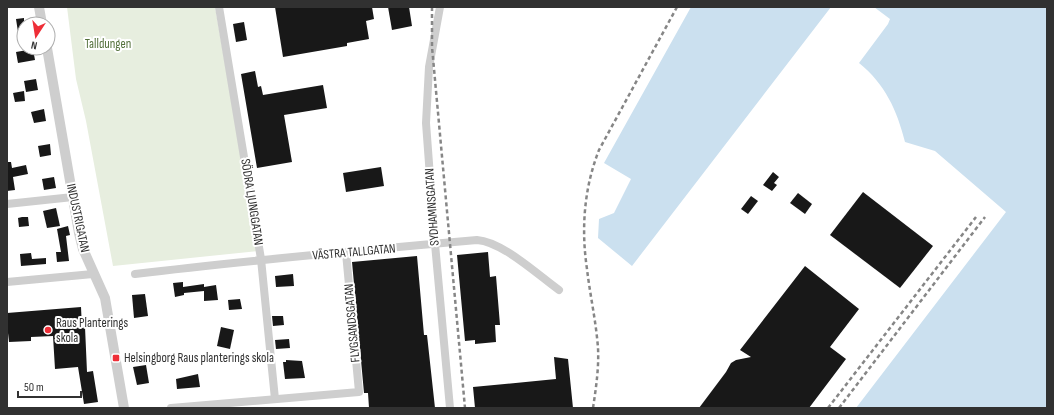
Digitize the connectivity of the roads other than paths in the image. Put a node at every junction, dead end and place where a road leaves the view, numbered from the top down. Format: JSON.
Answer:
{"nodes":[{"id":1,"x":219,"y":7,"type":"edge"},
{"id":2,"x":440,"y":7,"type":"edge"},
{"id":3,"x":47,"y":56,"type":"edge"},
{"id":4,"x":73,"y":197,"type":"junction"},
{"id":5,"x":7,"y":204,"type":"edge"},
{"id":6,"x":435,"y":244,"type":"junction"},
{"id":7,"x":346,"y":253,"type":"junction"},
{"id":8,"x":261,"y":259,"type":"junction"},
{"id":9,"x":94,"y":274,"type":"junction"},
{"id":10,"x":135,"y":274,"type":"dead end"},
{"id":11,"x":7,"y":282,"type":"edge"},
{"id":12,"x":559,"y":290,"type":"dead end"},
{"id":13,"x":275,"y":399,"type":"junction"},
{"id":14,"x":124,"y":408,"type":"edge"},
{"id":15,"x":171,"y":408,"type":"edge"},
{"id":16,"x":450,"y":408,"type":"edge"}],
"edges":[{"from":1,"to":8,"type":"street","name":"SÖDRA LJUNGGATAN"},
{"from":2,"to":6,"type":"street","name":"SYDHAMNSGATAN"},
{"from":3,"to":4,"type":"street","name":"INDUSTRIGATAN"},
{"from":4,"to":5,"type":"street"},
{"from":4,"to":9,"type":"street","name":"INDUSTRIGATAN"},
{"from":6,"to":7,"type":"street","name":"VÄSTRA TALLGATAN"},
{"from":6,"to":12,"type":"street","name":"VÄSTRA TALLGATAN"},
{"from":6,"to":16,"type":"street","name":"SYDHAMNSGATAN"},
{"from":7,"to":8,"type":"street","name":"VÄSTRA TALLGATAN"},
{"from":7,"to":13,"type":"street","name":"FLYGSANDSGATAN"},
{"from":8,"to":10,"type":"street","name":"VÄSTRA TALLGATAN"},
{"from":8,"to":13,"type":"street","name":"SÖDRA LJUNGGATAN"},
{"from":9,"to":11,"type":"street"},
{"from":9,"to":14,"type":"street","name":"INDUSTRIGATAN"},
{"from":13,"to":15,"type":"street"}]}
